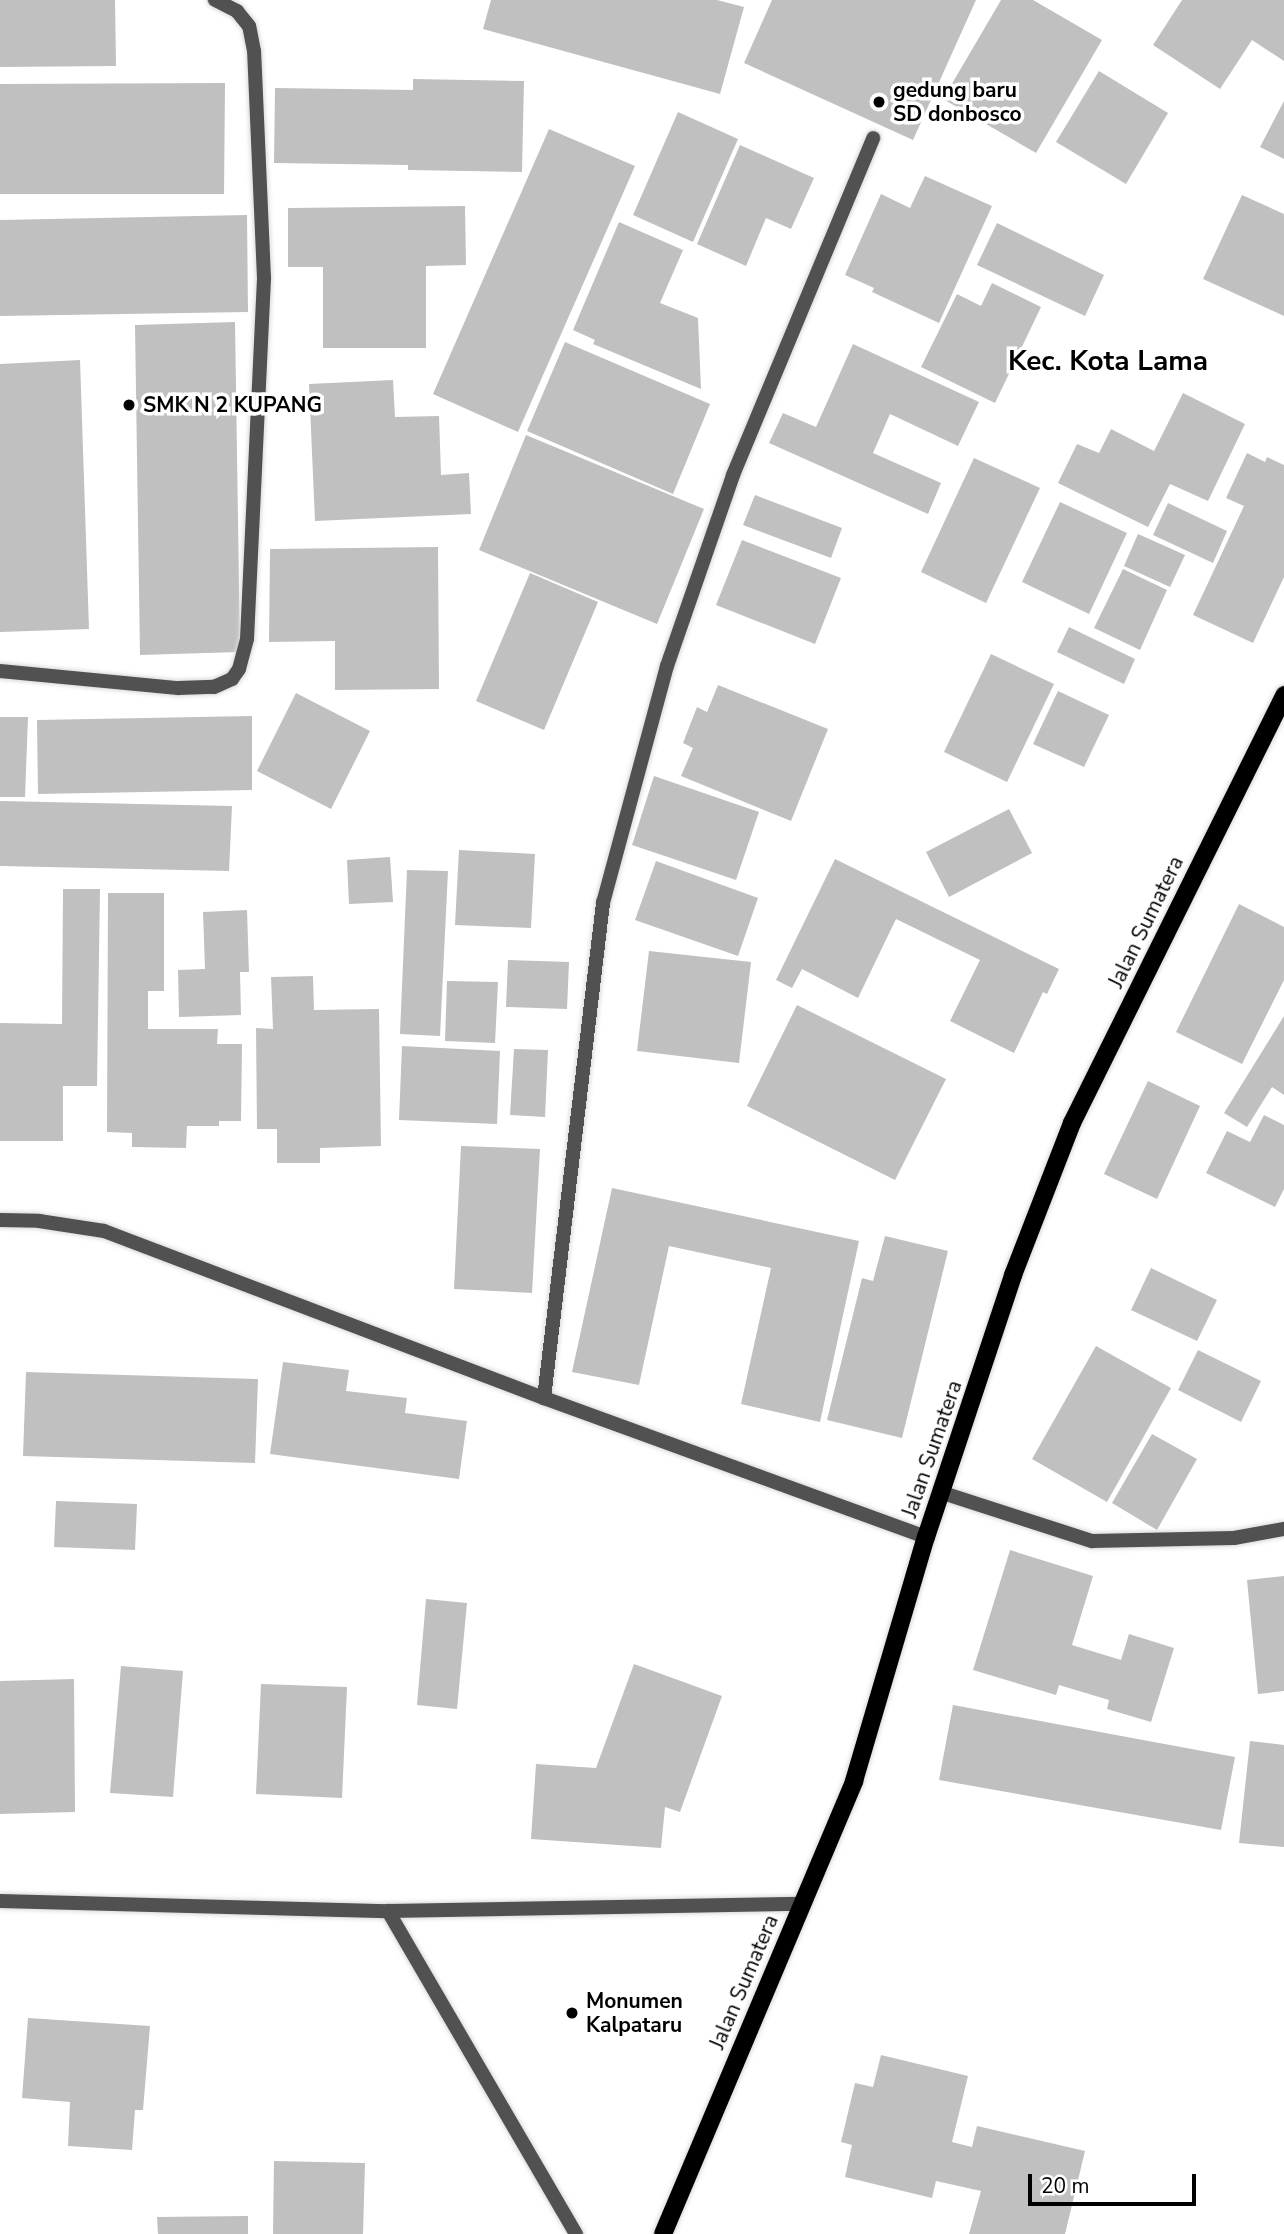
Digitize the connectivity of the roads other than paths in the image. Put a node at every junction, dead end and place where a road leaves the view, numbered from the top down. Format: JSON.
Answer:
{"nodes":[{"id":1,"x":215,"y":0,"type":"edge"},
{"id":2,"x":873,"y":138,"type":"dead end"},
{"id":3,"x":0,"y":671,"type":"edge"},
{"id":4,"x":1284,"y":695,"type":"edge"},
{"id":5,"x":0,"y":1220,"type":"edge"},
{"id":6,"x":544,"y":1398,"type":"junction"},
{"id":7,"x":943,"y":1493,"type":"junction"},
{"id":8,"x":1284,"y":1529,"type":"edge"},
{"id":9,"x":926,"y":1537,"type":"junction"},
{"id":10,"x":0,"y":1901,"type":"edge"},
{"id":11,"x":802,"y":1904,"type":"junction"},
{"id":12,"x":388,"y":1911,"type":"junction"},
{"id":13,"x":576,"y":2234,"type":"edge"},
{"id":14,"x":663,"y":2234,"type":"edge"}],
"edges":[{"from":1,"to":3,"type":"street"},
{"from":2,"to":6,"type":"street"},
{"from":4,"to":7,"type":"main road","name":"Jalan Sumatera"},
{"from":5,"to":6,"type":"street"},
{"from":6,"to":9,"type":"street"},
{"from":7,"to":8,"type":"street"},
{"from":7,"to":9,"type":"main road","name":"Jalan Sumatera"},
{"from":9,"to":11,"type":"main road","name":"Jalan Sumatera"},
{"from":10,"to":12,"type":"street"},
{"from":11,"to":12,"type":"street"},
{"from":11,"to":14,"type":"main road","name":"Jalan Sumatera"},
{"from":12,"to":13,"type":"street"}]}
